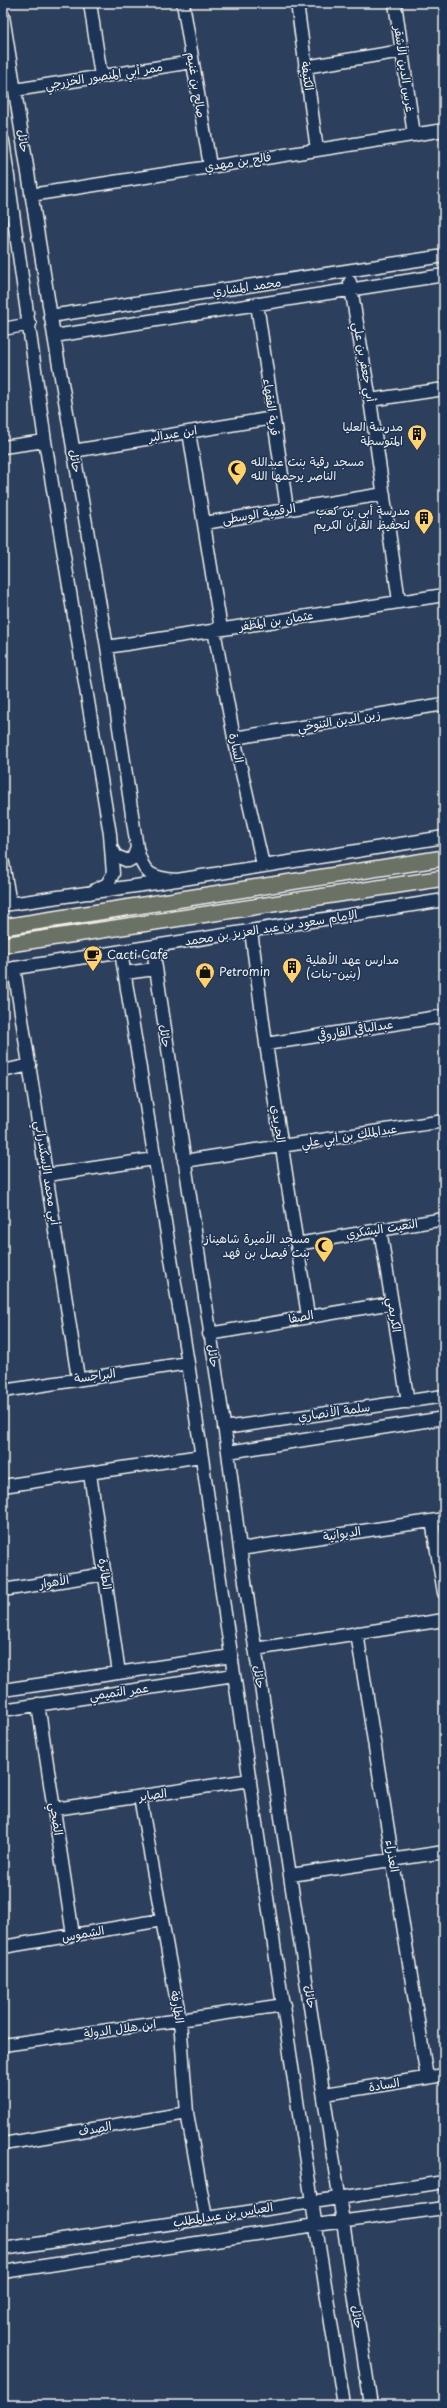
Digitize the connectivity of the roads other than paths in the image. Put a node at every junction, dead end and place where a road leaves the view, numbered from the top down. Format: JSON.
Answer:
{"nodes":[{"id":1,"x":90,"y":3,"type":"edge"},
{"id":2,"x":183,"y":3,"type":"edge"},
{"id":3,"x":296,"y":3,"type":"edge"},
{"id":4,"x":395,"y":3,"type":"edge"},
{"id":5,"x":3,"y":16,"type":"edge"},
{"id":6,"x":402,"y":51,"type":"junction"},
{"id":7,"x":192,"y":62,"type":"junction"},
{"id":8,"x":305,"y":67,"type":"junction"},
{"id":9,"x":101,"y":76,"type":"junction"},
{"id":10,"x":15,"y":90,"type":"junction"},
{"id":11,"x":444,"y":130,"type":"edge"},
{"id":12,"x":414,"y":135,"type":"junction"},
{"id":13,"x":3,"y":141,"type":"edge"},
{"id":14,"x":317,"y":150,"type":"junction"},
{"id":15,"x":210,"y":166,"type":"junction"},
{"id":16,"x":31,"y":195,"type":"junction"},
{"id":17,"x":8,"y":213,"type":"edge"},
{"id":18,"x":444,"y":256,"type":"edge"},
{"id":19,"x":42,"y":261,"type":"junction"},
{"id":20,"x":21,"y":264,"type":"junction"},
{"id":21,"x":348,"y":272,"type":"junction"},
{"id":22,"x":444,"y":275,"type":"edge"},
{"id":23,"x":351,"y":289,"type":"junction"},
{"id":24,"x":256,"y":304,"type":"junction"},
{"id":25,"x":80,"y":312,"type":"junction"},
{"id":26,"x":50,"y":316,"type":"junction"},
{"id":27,"x":30,"y":324,"type":"junction"},
{"id":28,"x":3,"y":329,"type":"edge"},
{"id":29,"x":84,"y":331,"type":"junction"},
{"id":30,"x":54,"y":336,"type":"junction"},
{"id":31,"x":444,"y":389,"type":"edge"},
{"id":32,"x":370,"y":400,"type":"junction"},
{"id":33,"x":273,"y":418,"type":"junction"},
{"id":34,"x":189,"y":432,"type":"junction"},
{"id":35,"x":45,"y":441,"type":"junction"},
{"id":36,"x":3,"y":447,"type":"edge"},
{"id":37,"x":73,"y":450,"type":"junction"},
{"id":38,"x":384,"y":494,"type":"junction"},
{"id":39,"x":287,"y":510,"type":"junction"},
{"id":40,"x":204,"y":523,"type":"junction"},
{"id":41,"x":444,"y":595,"type":"edge"},
{"id":42,"x":399,"y":602,"type":"junction"},
{"id":43,"x":218,"y":630,"type":"junction"},
{"id":44,"x":107,"y":646,"type":"junction"},
{"id":45,"x":444,"y":704,"type":"edge"},
{"id":46,"x":234,"y":738,"type":"junction"},
{"id":47,"x":444,"y":837,"type":"edge"},
{"id":48,"x":137,"y":848,"type":"junction"},
{"id":49,"x":112,"y":849,"type":"junction"},
{"id":50,"x":444,"y":858,"type":"edge"},
{"id":51,"x":3,"y":863,"type":"edge"},
{"id":52,"x":263,"y":866,"type":"junction"},
{"id":53,"x":444,"y":878,"type":"edge"},
{"id":54,"x":177,"y":880,"type":"junction"},
{"id":55,"x":90,"y":893,"type":"junction"},
{"id":56,"x":444,"y":900,"type":"edge"},
{"id":57,"x":6,"y":905,"type":"edge"},
{"id":58,"x":3,"y":927,"type":"edge"},
{"id":59,"x":252,"y":931,"type":"junction"},
{"id":60,"x":3,"y":945,"type":"edge"},
{"id":61,"x":153,"y":948,"type":"junction"},
{"id":62,"x":121,"y":952,"type":"junction"},
{"id":63,"x":8,"y":969,"type":"edge"},
{"id":64,"x":155,"y":969,"type":"junction"},
{"id":65,"x":125,"y":973,"type":"junction"},
{"id":66,"x":444,"y":1016,"type":"edge"},
{"id":67,"x":266,"y":1044,"type":"junction"},
{"id":68,"x":30,"y":1065,"type":"junction"},
{"id":69,"x":3,"y":1071,"type":"edge"},
{"id":70,"x":444,"y":1121,"type":"edge"},
{"id":71,"x":281,"y":1146,"type":"junction"},
{"id":72,"x":154,"y":1159,"type":"junction"},
{"id":73,"x":184,"y":1162,"type":"junction"},
{"id":74,"x":47,"y":1175,"type":"junction"},
{"id":75,"x":444,"y":1219,"type":"edge"},
{"id":76,"x":380,"y":1229,"type":"junction"},
{"id":77,"x":296,"y":1244,"type":"junction"},
{"id":78,"x":392,"y":1303,"type":"junction"},
{"id":79,"x":308,"y":1316,"type":"junction"},
{"id":80,"x":209,"y":1334,"type":"junction"},
{"id":81,"x":188,"y":1363,"type":"junction"},
{"id":82,"x":78,"y":1378,"type":"junction"},
{"id":83,"x":3,"y":1391,"type":"edge"},
{"id":84,"x":444,"y":1396,"type":"edge"},
{"id":85,"x":408,"y":1402,"type":"junction"},
{"id":86,"x":444,"y":1418,"type":"edge"},
{"id":87,"x":224,"y":1428,"type":"junction"},
{"id":88,"x":228,"y":1452,"type":"junction"},
{"id":89,"x":201,"y":1456,"type":"junction"},
{"id":90,"x":90,"y":1474,"type":"junction"},
{"id":91,"x":3,"y":1486,"type":"edge"},
{"id":92,"x":444,"y":1519,"type":"edge"},
{"id":93,"x":432,"y":1521,"type":"junction"},
{"id":94,"x":240,"y":1549,"type":"junction"},
{"id":95,"x":442,"y":1566,"type":"edge"},
{"id":96,"x":105,"y":1574,"type":"junction"},
{"id":97,"x":3,"y":1590,"type":"edge"},
{"id":98,"x":444,"y":1593,"type":"edge"},
{"id":99,"x":444,"y":1620,"type":"edge"},
{"id":100,"x":356,"y":1634,"type":"junction"},
{"id":101,"x":255,"y":1649,"type":"junction"},
{"id":102,"x":232,"y":1656,"type":"junction"},
{"id":103,"x":119,"y":1673,"type":"junction"},
{"id":104,"x":234,"y":1674,"type":"junction"},
{"id":105,"x":3,"y":1690,"type":"edge"},
{"id":106,"x":38,"y":1704,"type":"junction"},
{"id":107,"x":3,"y":1710,"type":"edge"},
{"id":108,"x":250,"y":1780,"type":"junction"},
{"id":109,"x":140,"y":1797,"type":"junction"},
{"id":110,"x":55,"y":1809,"type":"junction"},
{"id":111,"x":444,"y":1852,"type":"edge"},
{"id":112,"x":392,"y":1860,"type":"junction"},
{"id":113,"x":291,"y":1875,"type":"junction"},
{"id":114,"x":162,"y":1920,"type":"junction"},
{"id":115,"x":73,"y":1935,"type":"junction"},
{"id":116,"x":3,"y":1947,"type":"edge"},
{"id":117,"x":284,"y":2005,"type":"junction"},
{"id":118,"x":180,"y":2020,"type":"junction"},
{"id":119,"x":3,"y":2045,"type":"edge"},
{"id":120,"x":444,"y":2075,"type":"edge"},
{"id":121,"x":427,"y":2078,"type":"junction"},
{"id":122,"x":325,"y":2094,"type":"junction"},
{"id":123,"x":187,"y":2113,"type":"junction"},
{"id":124,"x":3,"y":2144,"type":"edge"},
{"id":125,"x":444,"y":2182,"type":"edge"},
{"id":126,"x":339,"y":2197,"type":"junction"},
{"id":127,"x":312,"y":2202,"type":"junction"},
{"id":128,"x":444,"y":2208,"type":"edge"},
{"id":129,"x":206,"y":2218,"type":"junction"},
{"id":130,"x":343,"y":2222,"type":"junction"},
{"id":131,"x":316,"y":2225,"type":"junction"},
{"id":132,"x":3,"y":2249,"type":"edge"},
{"id":133,"x":3,"y":2272,"type":"edge"},
{"id":134,"x":344,"y":2405,"type":"edge"},
{"id":135,"x":371,"y":2405,"type":"edge"}],
"edges":[{"from":1,"to":9,"type":"street"},
{"from":2,"to":7,"type":"street","name":"صالح بن غنيم"},
{"from":3,"to":8,"type":"street","name":"الكتيفة"},
{"from":4,"to":6,"type":"street","name":"غرس الدين الأشقر"},
{"from":5,"to":10,"type":"street","name":"حائل"},
{"from":6,"to":8,"type":"street"},
{"from":6,"to":12,"type":"street","name":"غرس الدين الأشقر"},
{"from":7,"to":9,"type":"street","name":"ممر أبي المنصور الخزرجي"},
{"from":7,"to":15,"type":"street","name":"صالح بن غنيم"},
{"from":8,"to":14,"type":"street","name":"الكتيفة"},
{"from":9,"to":10,"type":"street","name":"ممر أبي المنصور الخزرجي"},
{"from":10,"to":16,"type":"street","name":"حائل"},
{"from":11,"to":12,"type":"street","name":"فالح بن مهدي"},
{"from":12,"to":14,"type":"street","name":"فالح بن مهدي"},
{"from":13,"to":17,"type":"street","name":"حائل"},
{"from":14,"to":15,"type":"street","name":"فالح بن مهدي"},
{"from":15,"to":16,"type":"street","name":"فالح بن مهدي"},
{"from":16,"to":19,"type":"street","name":"حائل"},
{"from":17,"to":20,"type":"street","name":"حائل"},
{"from":18,"to":21,"type":"street","name":"محمد المشاري"},
{"from":19,"to":20,"type":"street"},
{"from":19,"to":26,"type":"street","name":"حائل"},
{"from":20,"to":27,"type":"street","name":"حائل"},
{"from":21,"to":23,"type":"street","name":"أبي جعفر بن علي"},
{"from":21,"to":25,"type":"street","name":"محمد المشاري"},
{"from":22,"to":23,"type":"street","name":"محمد المشاري"},
{"from":23,"to":24,"type":"street","name":"محمد المشاري"},
{"from":23,"to":32,"type":"street","name":"أبي جعفر بن علي"},
{"from":24,"to":29,"type":"street","name":"محمد المشاري"},
{"from":24,"to":33,"type":"street","name":"قرية الفقهاء"},
{"from":25,"to":26,"type":"street","name":"محمد المشاري"},
{"from":25,"to":29,"type":"street"},
{"from":26,"to":30,"type":"street","name":"حائل"},
{"from":27,"to":28,"type":"street"},
{"from":27,"to":35,"type":"street","name":"حائل"},
{"from":29,"to":30,"type":"street","name":"محمد المشاري"},
{"from":30,"to":37,"type":"street","name":"حائل"},
{"from":31,"to":32,"type":"street"},
{"from":32,"to":38,"type":"street","name":"أبي جعفر بن علي"},
{"from":33,"to":34,"type":"street","name":"ابن عبدالبر"},
{"from":33,"to":39,"type":"street","name":"قرية الفقهاء"},
{"from":34,"to":37,"type":"street","name":"ابن عبدالبر"},
{"from":34,"to":40,"type":"street","name":"السارة"},
{"from":35,"to":36,"type":"street"},
{"from":35,"to":49,"type":"street","name":"حائل"},
{"from":37,"to":44,"type":"street","name":"حائل"},
{"from":38,"to":39,"type":"street","name":"الرقمية الوسطى"},
{"from":38,"to":42,"type":"street","name":"أبي جعفر بن علي"},
{"from":39,"to":40,"type":"street","name":"الرقمية الوسطى"},
{"from":40,"to":43,"type":"street","name":"السارة"},
{"from":41,"to":42,"type":"street","name":"عثمان بن المظفر"},
{"from":42,"to":43,"type":"street","name":"عثمان بن المظفر"},
{"from":43,"to":44,"type":"street","name":"عثمان بن المظفر"},
{"from":43,"to":46,"type":"street","name":"السارة"},
{"from":44,"to":48,"type":"street","name":"حائل"},
{"from":45,"to":46,"type":"street","name":"زين الدين التنوخي"},
{"from":46,"to":52,"type":"street","name":"السارة"},
{"from":47,"to":52,"type":"street"},
{"from":48,"to":49,"type":"street"},
{"from":48,"to":54,"type":"street","name":"حائل"},
{"from":49,"to":55,"type":"street","name":"حائل"},
{"from":50,"to":58,"type":"main road"},
{"from":51,"to":57,"type":"street"},
{"from":52,"to":54,"type":"street"},
{"from":53,"to":60,"type":"main road","name":"الإمام سعود بن عبد العزيز بن محمد"},
{"from":54,"to":55,"type":"street"},
{"from":55,"to":57,"type":"street"},
{"from":56,"to":59,"type":"street","name":"الإمام سعود بن عبد العزيز بن محمد"},
{"from":59,"to":61,"type":"street","name":"الإمام سعود بن عبد العزيز بن محمد"},
{"from":59,"to":67,"type":"street","name":"الحريدي"},
{"from":61,"to":62,"type":"street","name":"الإمام سعود بن عبد العزيز بن محمد"},
{"from":61,"to":64,"type":"street","name":"حائل"},
{"from":62,"to":63,"type":"street","name":"الإمام سعود بن عبد العزيز بن محمد"},
{"from":62,"to":65,"type":"street","name":"حائل"},
{"from":63,"to":68,"type":"street","name":"أبي محمد الإسكندراني"},
{"from":64,"to":65,"type":"street"},
{"from":64,"to":73,"type":"street","name":"حائل"},
{"from":65,"to":72,"type":"street","name":"حائل"},
{"from":66,"to":67,"type":"street","name":"عبدالباقي الفاروقي"},
{"from":67,"to":71,"type":"street","name":"الحريدي"},
{"from":68,"to":69,"type":"street"},
{"from":68,"to":74,"type":"street","name":"أبي محمد الإسكندراني"},
{"from":70,"to":71,"type":"street","name":"عبدالملك بن أبي علي"},
{"from":71,"to":73,"type":"street","name":"عبدالملك بن أبي علي"},
{"from":71,"to":77,"type":"street","name":"الحريدي"},
{"from":72,"to":74,"type":"street"},
{"from":72,"to":81,"type":"street","name":"حائل"},
{"from":73,"to":80,"type":"street","name":"حائل"},
{"from":74,"to":82,"type":"street","name":"أبي محمد الإسكندراني"},
{"from":75,"to":76,"type":"street","name":"النعيت اليشكري"},
{"from":76,"to":77,"type":"street","name":"النعيت اليشكري"},
{"from":76,"to":78,"type":"street","name":"الكريمي"},
{"from":77,"to":79,"type":"street","name":"الحريدي"},
{"from":78,"to":79,"type":"street","name":"الصفا"},
{"from":78,"to":85,"type":"street","name":"الكريمي"},
{"from":79,"to":80,"type":"street","name":"الصفا"},
{"from":80,"to":87,"type":"street","name":"حائل"},
{"from":81,"to":82,"type":"street","name":"البراجسة"},
{"from":81,"to":89,"type":"street","name":"حائل"},
{"from":82,"to":83,"type":"street","name":"البراجسة"},
{"from":84,"to":85,"type":"street","name":"سلمة الأنصاري"},
{"from":85,"to":87,"type":"street","name":"سلمة الأنصاري"},
{"from":86,"to":88,"type":"street","name":"سلمة الأنصاري"},
{"from":87,"to":88,"type":"street","name":"حائل"},
{"from":88,"to":94,"type":"street","name":"حائل"},
{"from":89,"to":90,"type":"street"},
{"from":89,"to":102,"type":"street","name":"حائل"},
{"from":90,"to":91,"type":"street"},
{"from":90,"to":96,"type":"street","name":"الطائرة"},
{"from":92,"to":93,"type":"street","name":"الديوانية"},
{"from":93,"to":94,"type":"street","name":"الديوانية"},
{"from":93,"to":95,"type":"street"},
{"from":94,"to":101,"type":"street","name":"حائل"},
{"from":95,"to":98,"type":"street"},
{"from":96,"to":97,"type":"street","name":"الأهوار"},
{"from":96,"to":103,"type":"street","name":"الطائرة"},
{"from":99,"to":100,"type":"street"},
{"from":100,"to":101,"type":"street"},
{"from":100,"to":112,"type":"street","name":"العذراء"},
{"from":101,"to":113,"type":"street","name":"حائل"},
{"from":102,"to":103,"type":"street"},
{"from":102,"to":104,"type":"street","name":"حائل"},
{"from":103,"to":105,"type":"street"},
{"from":104,"to":106,"type":"street","name":"عمر التميمي"},
{"from":104,"to":108,"type":"street","name":"حائل"},
{"from":106,"to":107,"type":"street","name":"عمر التميمي"},
{"from":106,"to":110,"type":"street","name":"الضحي"},
{"from":108,"to":109,"type":"street","name":"الصابر"},
{"from":108,"to":117,"type":"street","name":"حائل"},
{"from":109,"to":110,"type":"street","name":"الصابر"},
{"from":109,"to":114,"type":"street","name":"الطارفة"},
{"from":110,"to":115,"type":"street","name":"الضحي"},
{"from":111,"to":112,"type":"street"},
{"from":112,"to":113,"type":"street"},
{"from":112,"to":121,"type":"street","name":"العذراء"},
{"from":113,"to":122,"type":"street","name":"حائل"},
{"from":114,"to":115,"type":"street","name":"الشموس"},
{"from":114,"to":118,"type":"street","name":"الطارفة"},
{"from":115,"to":116,"type":"street","name":"الشموس"},
{"from":117,"to":118,"type":"street","name":"ابن هلال الدولة"},
{"from":117,"to":127,"type":"street","name":"حائل"},
{"from":118,"to":119,"type":"street","name":"ابن هلال الدولة"},
{"from":118,"to":123,"type":"street","name":"الطارفة"},
{"from":120,"to":121,"type":"street","name":"السادة"},
{"from":121,"to":122,"type":"street","name":"السادة"},
{"from":122,"to":126,"type":"street","name":"حائل"},
{"from":123,"to":124,"type":"street","name":"الصدف"},
{"from":123,"to":129,"type":"street","name":"الطارفة"},
{"from":125,"to":126,"type":"street","name":"العباس بن عبدالمطلب"},
{"from":126,"to":127,"type":"street","name":"العباس بن عبدالمطلب"},
{"from":126,"to":130,"type":"street","name":"حائل"},
{"from":127,"to":129,"type":"street","name":"العباس بن عبدالمطلب"},
{"from":127,"to":131,"type":"street","name":"حائل"},
{"from":128,"to":130,"type":"street","name":"العباس بن عبدالمطلب"},
{"from":129,"to":132,"type":"street","name":"العباس بن عبدالمطلب"},
{"from":130,"to":131,"type":"street","name":"العباس بن عبدالمطلب"},
{"from":130,"to":135,"type":"street","name":"حائل"},
{"from":131,"to":133,"type":"street","name":"العباس بن عبدالمطلب"},
{"from":131,"to":134,"type":"street","name":"حائل"}]}
